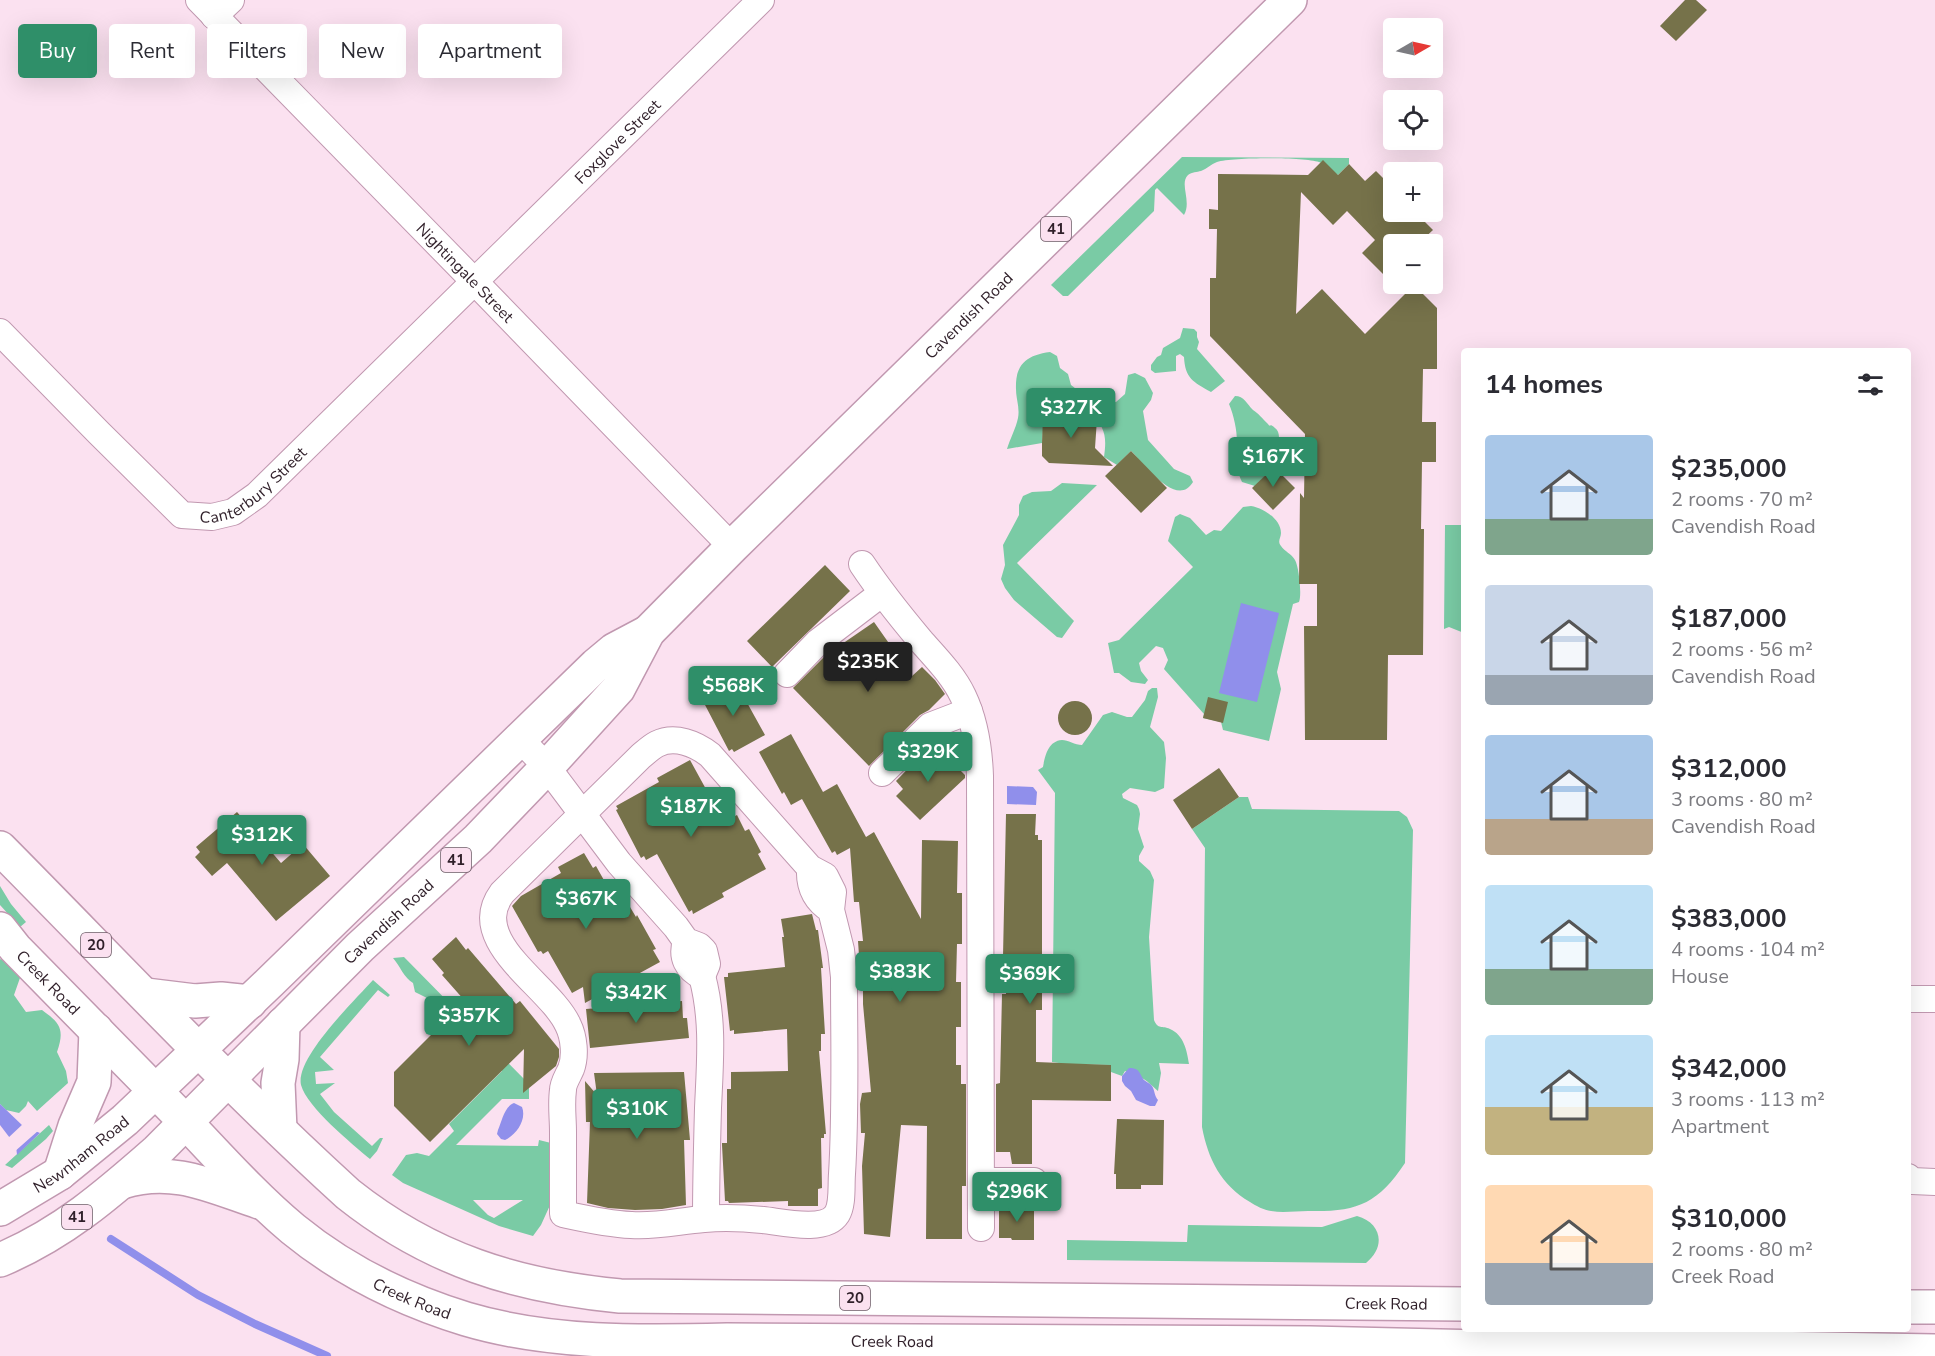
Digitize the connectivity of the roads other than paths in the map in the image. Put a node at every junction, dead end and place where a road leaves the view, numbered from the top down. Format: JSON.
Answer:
{"nodes":[{"id":1,"x":761,"y":0,"type":"edge"},
{"id":2,"x":1290,"y":0,"type":"edge"},
{"id":3,"x":215,"y":5,"type":"edge"},
{"id":4,"x":474,"y":281,"type":"junction"},
{"id":5,"x":0,"y":332,"type":"edge"},
{"id":6,"x":732,"y":547,"type":"junction"},
{"id":7,"x":862,"y":564,"type":"dead end"},
{"id":8,"x":881,"y":594,"type":"junction"},
{"id":9,"x":648,"y":632,"type":"junction"},
{"id":10,"x":787,"y":674,"type":"dead end"},
{"id":11,"x":969,"y":711,"type":"junction"},
{"id":12,"x":520,"y":739,"type":"junction"},
{"id":13,"x":547,"y":767,"type":"junction"},
{"id":14,"x":882,"y":773,"type":"dead end"},
{"id":15,"x":582,"y":814,"type":"junction"},
{"id":16,"x":0,"y":848,"type":"edge"},
{"id":17,"x":0,"y":929,"type":"edge"},
{"id":18,"x":146,"y":995,"type":"junction"},
{"id":19,"x":1911,"y":999,"type":"edge"},
{"id":20,"x":1935,"y":999,"type":"edge"},
{"id":21,"x":250,"y":1002,"type":"junction"},
{"id":22,"x":283,"y":1024,"type":"junction"},
{"id":23,"x":96,"y":1030,"type":"junction"},
{"id":24,"x":198,"y":1051,"type":"junction"},
{"id":25,"x":227,"y":1080,"type":"junction"},
{"id":26,"x":156,"y":1091,"type":"junction"},
{"id":27,"x":185,"y":1122,"type":"junction"},
{"id":28,"x":280,"y":1130,"type":"junction"},
{"id":29,"x":60,"y":1173,"type":"junction"},
{"id":30,"x":1911,"y":1179,"type":"edge"},
{"id":31,"x":981,"y":1181,"type":"junction"},
{"id":32,"x":1034,"y":1181,"type":"dead end"},
{"id":33,"x":122,"y":1182,"type":"junction"},
{"id":34,"x":1935,"y":1182,"type":"edge"},
{"id":35,"x":265,"y":1203,"type":"junction"},
{"id":36,"x":0,"y":1209,"type":"edge"},
{"id":37,"x":706,"y":1218,"type":"junction"},
{"id":38,"x":981,"y":1228,"type":"dead end"},
{"id":39,"x":14,"y":1254,"type":"edge"},
{"id":40,"x":0,"y":1280,"type":"edge"},
{"id":41,"x":1461,"y":1304,"type":"edge"},
{"id":42,"x":1911,"y":1307,"type":"edge"},
{"id":43,"x":1935,"y":1307,"type":"edge"},
{"id":44,"x":1935,"y":1351,"type":"edge"}],
"edges":[{"from":1,"to":4,"type":"street","name":"Foxglove Street"},
{"from":2,"to":6,"type":"main road","name":"Cavendish Road","number":"41"},
{"from":3,"to":4,"type":"street","name":"Nightingale Street"},
{"from":4,"to":5,"type":"street","name":"Canterbury Street"},
{"from":4,"to":6,"type":"street","name":"Nightingale Street"},
{"from":6,"to":9,"type":"main road","name":"Cavendish Road","number":"41"},
{"from":7,"to":8,"type":"street"},
{"from":8,"to":10,"type":"street"},
{"from":8,"to":11,"type":"street"},
{"from":9,"to":12,"type":"main road","name":"Cavendish Road","number":"41"},
{"from":9,"to":13,"type":"main road","name":"Cavendish Road","number":"41"},
{"from":11,"to":14,"type":"street"},
{"from":11,"to":31,"type":"street"},
{"from":12,"to":13,"type":"street"},
{"from":12,"to":21,"type":"main road","name":"Cavendish Road","number":"41"},
{"from":13,"to":15,"type":"street"},
{"from":13,"to":22,"type":"main road","name":"Cavendish Road","number":"41"},
{"from":15,"to":37,"type":"street"},
{"from":15,"to":37,"type":"street"},
{"from":15,"to":37,"type":"street"},
{"from":16,"to":18,"type":"main road","name":"Creek Road","number":"20"},
{"from":17,"to":23,"type":"main road","name":"Creek Road"},
{"from":18,"to":21,"type":"main road"},
{"from":18,"to":24,"type":"main road","name":"Creek Road","number":"20"},
{"from":19,"to":20,"type":"street"},
{"from":21,"to":24,"type":"main road","name":"Cavendish Road","number":"41"},
{"from":22,"to":25,"type":"main road","name":"Cavendish Road","number":"41"},
{"from":22,"to":28,"type":"main road"},
{"from":23,"to":26,"type":"main road","name":"Creek Road"},
{"from":23,"to":29,"type":"main road"},
{"from":24,"to":25,"type":"main road","name":"Creek Road","number":"20"},
{"from":24,"to":26,"type":"main road","name":"Cavendish Road","number":"41"},
{"from":25,"to":27,"type":"main road","name":"Cavendish Road","number":"41"},
{"from":25,"to":28,"type":"main road","name":"Creek Road","number":"20"},
{"from":26,"to":27,"type":"main road","name":"Creek Road"},
{"from":26,"to":29,"type":"main road","name":"Newnham Road","number":"41"},
{"from":27,"to":33,"type":"main road","number":"41"},
{"from":27,"to":35,"type":"main road","name":"Creek Road"},
{"from":28,"to":41,"type":"main road","name":"Creek Road","number":"20"},
{"from":29,"to":36,"type":"main road","name":"Newnham Road","number":"41"},
{"from":30,"to":34,"type":"street"},
{"from":31,"to":32,"type":"street"},
{"from":31,"to":38,"type":"street"},
{"from":33,"to":35,"type":"main road"},
{"from":33,"to":39,"type":"main road","number":"41"},
{"from":35,"to":44,"type":"main road","name":"Creek Road"},
{"from":39,"to":40,"type":"main road"},
{"from":42,"to":43,"type":"main road"}]}
